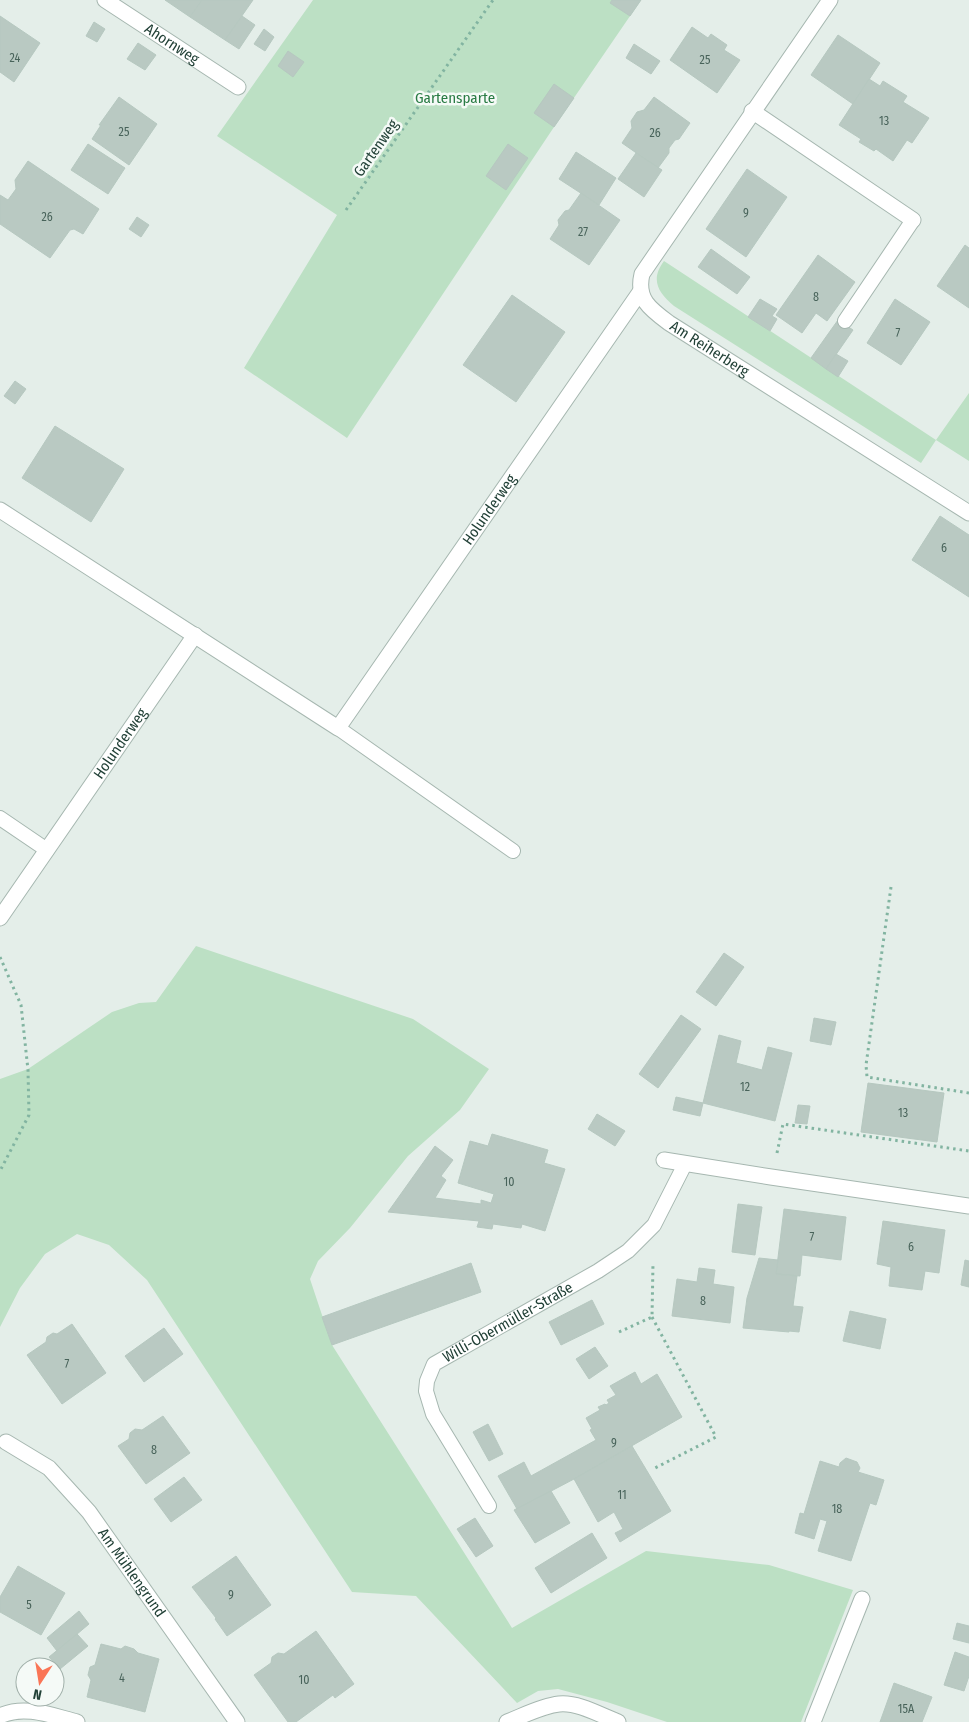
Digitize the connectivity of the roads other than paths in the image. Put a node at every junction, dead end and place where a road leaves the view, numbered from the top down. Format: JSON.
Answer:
{"nodes":[{"id":1,"x":105,"y":0,"type":"edge"},
{"id":2,"x":830,"y":0,"type":"edge"},
{"id":3,"x":238,"y":87,"type":"dead end"},
{"id":4,"x":752,"y":112,"type":"junction"},
{"id":5,"x":913,"y":220,"type":"joint"},
{"id":6,"x":640,"y":292,"type":"junction"},
{"id":7,"x":844,"y":322,"type":"dead end"},
{"id":8,"x":0,"y":510,"type":"edge"},
{"id":9,"x":969,"y":513,"type":"edge"},
{"id":10,"x":195,"y":635,"type":"junction"},
{"id":11,"x":338,"y":728,"type":"junction"},
{"id":12,"x":0,"y":818,"type":"edge"},
{"id":13,"x":47,"y":850,"type":"junction"},
{"id":14,"x":513,"y":851,"type":"dead end"},
{"id":15,"x":0,"y":918,"type":"edge"},
{"id":16,"x":664,"y":1160,"type":"dead end"},
{"id":17,"x":685,"y":1164,"type":"junction"},
{"id":18,"x":969,"y":1206,"type":"edge"},
{"id":19,"x":6,"y":1442,"type":"dead end"},
{"id":20,"x":489,"y":1506,"type":"dead end"},
{"id":21,"x":862,"y":1599,"type":"dead end"},
{"id":22,"x":0,"y":1716,"type":"edge"},
{"id":23,"x":77,"y":1722,"type":"edge"},
{"id":24,"x":237,"y":1722,"type":"edge"},
{"id":25,"x":507,"y":1722,"type":"edge"},
{"id":26,"x":618,"y":1722,"type":"edge"},
{"id":27,"x":813,"y":1722,"type":"edge"}],
"edges":[{"from":1,"to":3,"type":"street","name":"Ahornweg"},
{"from":2,"to":4,"type":"street"},
{"from":4,"to":5,"type":"street"},
{"from":4,"to":6,"type":"street"},
{"from":5,"to":7,"type":"lane"},
{"from":6,"to":9,"type":"street","name":"Am Reiherberg"},
{"from":6,"to":11,"type":"street","name":"Holunderweg"},
{"from":8,"to":10,"type":"street"},
{"from":10,"to":11,"type":"street"},
{"from":10,"to":13,"type":"street","name":"Holunderweg"},
{"from":11,"to":14,"type":"lane"},
{"from":12,"to":13,"type":"lane"},
{"from":13,"to":15,"type":"street","name":"Holunderweg"},
{"from":16,"to":17,"type":"street"},
{"from":17,"to":18,"type":"street"},
{"from":17,"to":20,"type":"lane","name":"Willi-Obermüller-Straße"},
{"from":19,"to":24,"type":"street","name":"Am Mühlengrund"},
{"from":21,"to":27,"type":"street"},
{"from":22,"to":23,"type":"street"},
{"from":25,"to":26,"type":"street"}]}
